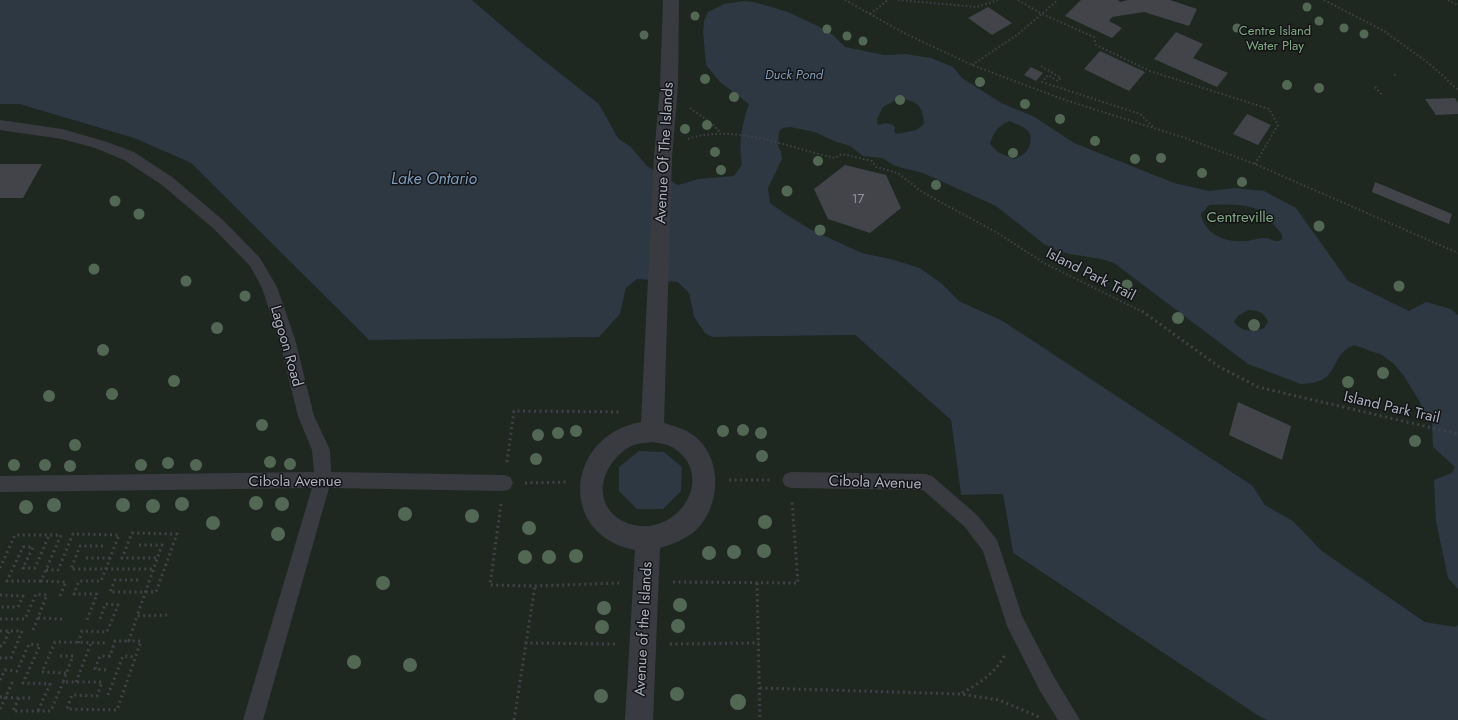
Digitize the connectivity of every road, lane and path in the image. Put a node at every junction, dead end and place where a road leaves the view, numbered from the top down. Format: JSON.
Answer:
{"nodes":[{"id":1,"x":671,"y":0,"type":"edge"},
{"id":2,"x":845,"y":0,"type":"edge"},
{"id":3,"x":888,"y":0,"type":"edge"},
{"id":4,"x":898,"y":0,"type":"edge"},
{"id":5,"x":998,"y":0,"type":"edge"},
{"id":6,"x":1018,"y":0,"type":"edge"},
{"id":7,"x":1058,"y":0,"type":"edge"},
{"id":8,"x":1324,"y":0,"type":"edge"},
{"id":9,"x":1448,"y":0,"type":"edge"},
{"id":10,"x":1458,"y":5,"type":"edge"},
{"id":11,"x":870,"y":14,"type":"junction"},
{"id":12,"x":1042,"y":14,"type":"junction"},
{"id":13,"x":972,"y":65,"type":"junction"},
{"id":14,"x":1041,"y":66,"type":"dead end"},
{"id":15,"x":1395,"y":74,"type":"dead end"},
{"id":16,"x":1395,"y":78,"type":"dead end"},
{"id":17,"x":669,"y":86,"type":"junction"},
{"id":18,"x":1376,"y":87,"type":"dead end"},
{"id":19,"x":1458,"y":90,"type":"edge"},
{"id":20,"x":1382,"y":95,"type":"dead end"},
{"id":21,"x":0,"y":125,"type":"edge"},
{"id":22,"x":1155,"y":128,"type":"junction"},
{"id":23,"x":720,"y":133,"type":"junction"},
{"id":24,"x":663,"y":153,"type":"junction"},
{"id":25,"x":1255,"y":164,"type":"junction"},
{"id":26,"x":1458,"y":253,"type":"edge"},
{"id":27,"x":652,"y":422,"type":"junction"},
{"id":28,"x":1458,"y":434,"type":"edge"},
{"id":29,"x":323,"y":480,"type":"junction"},
{"id":30,"x":704,"y":480,"type":"junction"},
{"id":31,"x":791,"y":480,"type":"junction"},
{"id":32,"x":591,"y":482,"type":"junction"},
{"id":33,"x":504,"y":483,"type":"junction"},
{"id":34,"x":0,"y":484,"type":"edge"},
{"id":35,"x":49,"y":535,"type":"junction"},
{"id":36,"x":648,"y":539,"type":"junction"},
{"id":37,"x":103,"y":546,"type":"dead end"},
{"id":38,"x":139,"y":546,"type":"dead end"},
{"id":39,"x":86,"y":558,"type":"dead end"},
{"id":40,"x":111,"y":558,"type":"junction"},
{"id":41,"x":158,"y":558,"type":"junction"},
{"id":42,"x":0,"y":568,"type":"edge"},
{"id":43,"x":46,"y":570,"type":"junction"},
{"id":44,"x":106,"y":570,"type":"junction"},
{"id":45,"x":154,"y":570,"type":"junction"},
{"id":46,"x":138,"y":580,"type":"dead end"},
{"id":47,"x":41,"y":581,"type":"junction"},
{"id":48,"x":646,"y":582,"type":"junction"},
{"id":49,"x":757,"y":583,"type":"junction"},
{"id":50,"x":535,"y":586,"type":"junction"},
{"id":51,"x":146,"y":592,"type":"junction"},
{"id":52,"x":0,"y":596,"type":"edge"},
{"id":53,"x":60,"y":596,"type":"dead end"},
{"id":54,"x":0,"y":607,"type":"edge"},
{"id":55,"x":167,"y":615,"type":"dead end"},
{"id":56,"x":137,"y":616,"type":"junction"},
{"id":57,"x":38,"y":618,"type":"junction"},
{"id":58,"x":0,"y":619,"type":"edge"},
{"id":59,"x":62,"y":619,"type":"dead end"},
{"id":60,"x":100,"y":619,"type":"dead end"},
{"id":61,"x":1014,"y":619,"type":"junction"},
{"id":62,"x":87,"y":620,"type":"dead end"},
{"id":63,"x":0,"y":630,"type":"edge"},
{"id":64,"x":33,"y":630,"type":"dead end"},
{"id":65,"x":9,"y":631,"type":"junction"},
{"id":66,"x":129,"y":641,"type":"junction"},
{"id":67,"x":78,"y":642,"type":"junction"},
{"id":68,"x":91,"y":643,"type":"junction"},
{"id":69,"x":104,"y":644,"type":"dead end"},
{"id":70,"x":0,"y":646,"type":"edge"},
{"id":71,"x":60,"y":656,"type":"dead end"},
{"id":72,"x":136,"y":657,"type":"junction"},
{"id":73,"x":0,"y":658,"type":"edge"},
{"id":74,"x":106,"y":670,"type":"dead end"},
{"id":75,"x":66,"y":673,"type":"junction"},
{"id":76,"x":0,"y":680,"type":"edge"},
{"id":77,"x":12,"y":681,"type":"dead end"},
{"id":78,"x":63,"y":682,"type":"junction"},
{"id":79,"x":76,"y":682,"type":"junction"},
{"id":80,"x":760,"y":688,"type":"junction"},
{"id":81,"x":961,"y":694,"type":"junction"},
{"id":82,"x":108,"y":695,"type":"dead end"},
{"id":83,"x":0,"y":697,"type":"edge"},
{"id":84,"x":5,"y":697,"type":"junction"},
{"id":85,"x":19,"y":698,"type":"junction"},
{"id":86,"x":30,"y":698,"type":"dead end"},
{"id":87,"x":0,"y":710,"type":"edge"},
{"id":88,"x":38,"y":711,"type":"junction"},
{"id":89,"x":1042,"y":719,"type":"edge"},
{"id":90,"x":253,"y":720,"type":"edge"},
{"id":91,"x":514,"y":720,"type":"edge"},
{"id":92,"x":639,"y":720,"type":"edge"},
{"id":93,"x":760,"y":720,"type":"edge"},
{"id":94,"x":1070,"y":720,"type":"edge"}],
"edges":[{"from":1,"to":17,"type":"street","name":"Avenue Of The Islands"},
{"from":2,"to":11,"type":"path"},
{"from":3,"to":11,"type":"path"},
{"from":4,"to":5,"type":"path"},
{"from":6,"to":12,"type":"path"},
{"from":7,"to":12,"type":"path"},
{"from":8,"to":19,"type":"path"},
{"from":9,"to":10,"type":"path"},
{"from":11,"to":13,"type":"path"},
{"from":12,"to":13,"type":"path"},
{"from":12,"to":25,"type":"path"},
{"from":13,"to":22,"type":"path"},
{"from":14,"to":22,"type":"path"},
{"from":15,"to":16,"type":"path"},
{"from":17,"to":23,"type":"path"},
{"from":17,"to":24,"type":"street","name":"Avenue Of The Islands"},
{"from":18,"to":20,"type":"path"},
{"from":21,"to":29,"type":"lane","name":"Lagoon Road"},
{"from":22,"to":25,"type":"path"},
{"from":23,"to":24,"type":"path","name":"Island Park Trail"},
{"from":23,"to":28,"type":"path","name":"Island Park Trail"},
{"from":24,"to":27,"type":"street","name":"Avenue Of The Islands"},
{"from":25,"to":26,"type":"path"},
{"from":27,"to":30,"type":"street"},
{"from":27,"to":32,"type":"street"},
{"from":27,"to":33,"type":"path"},
{"from":29,"to":33,"type":"lane","name":"Cibola Avenue"},
{"from":29,"to":34,"type":"lane","name":"Cibola Avenue"},
{"from":29,"to":90,"type":"lane","name":"Lagoon Road"},
{"from":30,"to":31,"type":"path"},
{"from":30,"to":36,"type":"street"},
{"from":31,"to":49,"type":"path"},
{"from":31,"to":61,"type":"lane","name":"Cibola Avenue"},
{"from":32,"to":33,"type":"path"},
{"from":32,"to":36,"type":"street"},
{"from":33,"to":50,"type":"path"},
{"from":35,"to":42,"type":"path"},
{"from":35,"to":43,"type":"path"},
{"from":35,"to":47,"type":"path"},
{"from":36,"to":48,"type":"street","name":"Avenue of the Islands"},
{"from":37,"to":44,"type":"path"},
{"from":38,"to":41,"type":"path"},
{"from":39,"to":40,"type":"path"},
{"from":40,"to":43,"type":"path"},
{"from":40,"to":44,"type":"path"},
{"from":41,"to":45,"type":"path"},
{"from":41,"to":51,"type":"path"},
{"from":43,"to":47,"type":"path"},
{"from":44,"to":45,"type":"path"},
{"from":44,"to":62,"type":"path"},
{"from":45,"to":51,"type":"path"},
{"from":46,"to":51,"type":"path"},
{"from":47,"to":53,"type":"path"},
{"from":48,"to":49,"type":"path"},
{"from":48,"to":50,"type":"path"},
{"from":48,"to":92,"type":"street","name":"Avenue of the Islands"},
{"from":49,"to":80,"type":"path"},
{"from":50,"to":91,"type":"path"},
{"from":51,"to":56,"type":"path"},
{"from":52,"to":54,"type":"path"},
{"from":55,"to":56,"type":"path"},
{"from":56,"to":66,"type":"path"},
{"from":57,"to":58,"type":"path"},
{"from":57,"to":59,"type":"path"},
{"from":57,"to":64,"type":"path"},
{"from":60,"to":67,"type":"path"},
{"from":61,"to":81,"type":"path"},
{"from":61,"to":94,"type":"lane","name":"Cibola Avenue"},
{"from":63,"to":65,"type":"path"},
{"from":65,"to":70,"type":"path"},
{"from":65,"to":73,"type":"path"},
{"from":66,"to":72,"type":"path"},
{"from":66,"to":74,"type":"path"},
{"from":67,"to":68,"type":"path"},
{"from":67,"to":75,"type":"path"},
{"from":68,"to":69,"type":"path"},
{"from":68,"to":79,"type":"path"},
{"from":71,"to":75,"type":"path"},
{"from":72,"to":79,"type":"path"},
{"from":72,"to":82,"type":"path"},
{"from":75,"to":78,"type":"path"},
{"from":76,"to":88,"type":"path"},
{"from":77,"to":84,"type":"path"},
{"from":78,"to":79,"type":"path"},
{"from":78,"to":88,"type":"path"},
{"from":80,"to":81,"type":"path"},
{"from":80,"to":93,"type":"path"},
{"from":81,"to":89,"type":"path"},
{"from":83,"to":84,"type":"path"},
{"from":84,"to":85,"type":"path"},
{"from":84,"to":87,"type":"path"},
{"from":85,"to":86,"type":"path"},
{"from":85,"to":88,"type":"path"}]}
